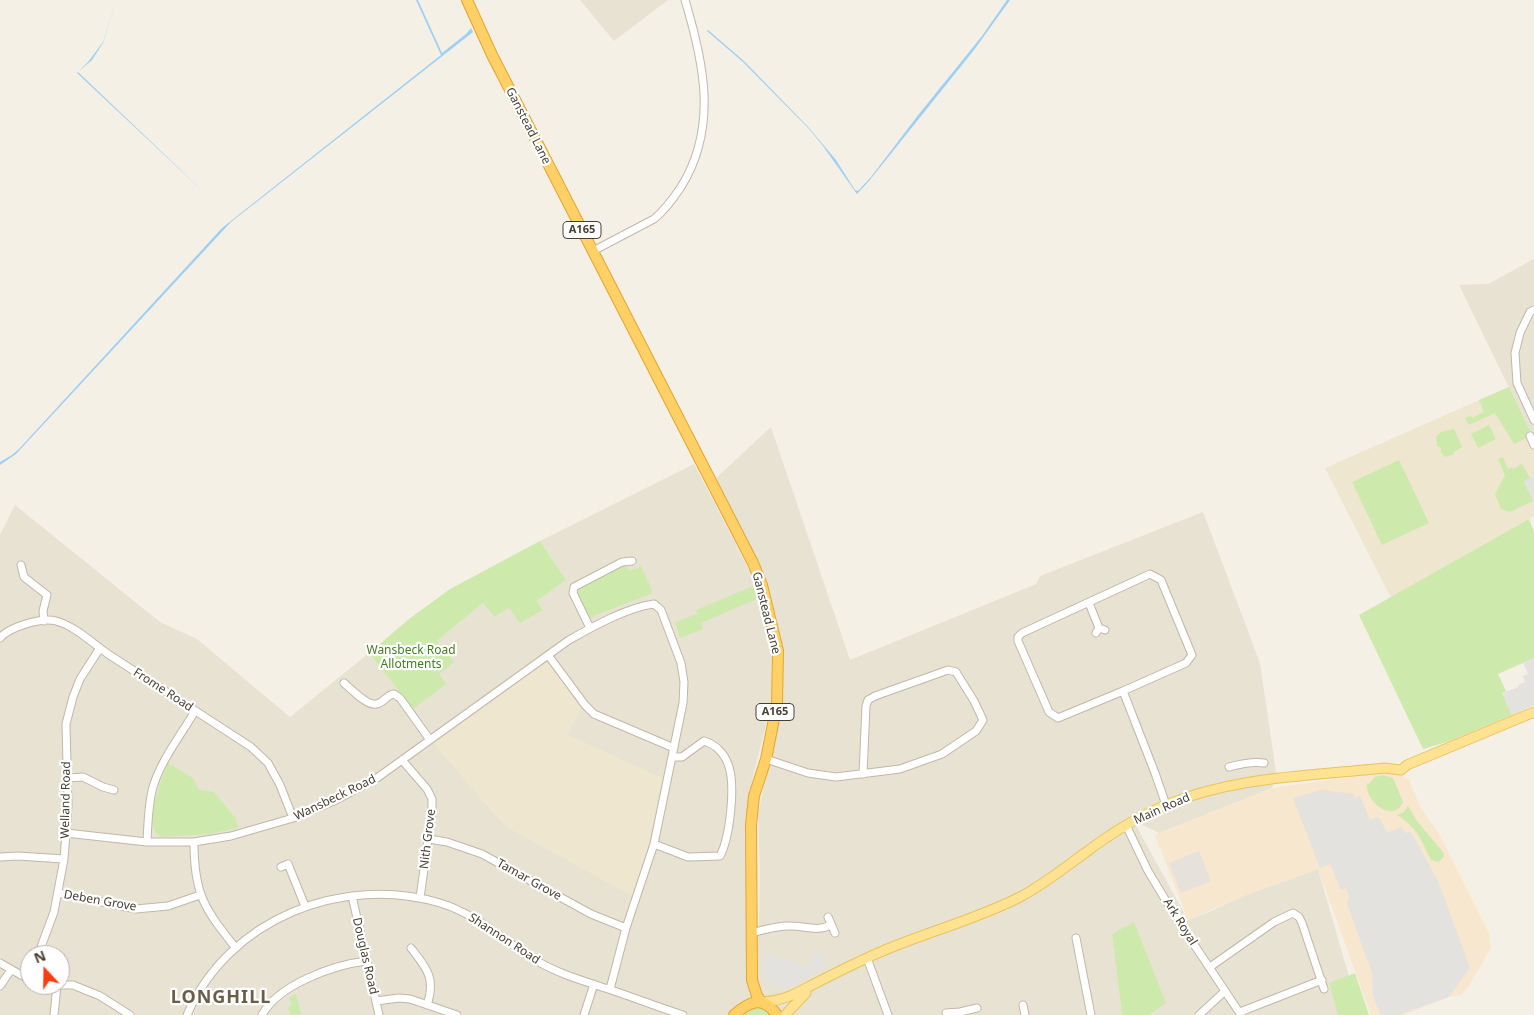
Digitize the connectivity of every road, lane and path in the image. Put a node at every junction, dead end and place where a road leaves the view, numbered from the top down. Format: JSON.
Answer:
{"nodes":[{"id":1,"x":467,"y":0,"type":"edge"},
{"id":2,"x":685,"y":0,"type":"edge"},
{"id":3,"x":593,"y":251,"type":"junction"},
{"id":4,"x":1534,"y":310,"type":"edge"},
{"id":5,"x":1532,"y":408,"type":"edge"},
{"id":6,"x":1534,"y":420,"type":"edge"},
{"id":7,"x":1530,"y":436,"type":"dead end"},
{"id":8,"x":1534,"y":445,"type":"edge"},
{"id":9,"x":632,"y":561,"type":"dead end"},
{"id":10,"x":21,"y":565,"type":"dead end"},
{"id":11,"x":1090,"y":603,"type":"junction"},
{"id":12,"x":44,"y":621,"type":"junction"},
{"id":13,"x":590,"y":628,"type":"junction"},
{"id":14,"x":1100,"y":630,"type":"dead end"},
{"id":15,"x":0,"y":638,"type":"edge"},
{"id":16,"x":100,"y":648,"type":"junction"},
{"id":17,"x":548,"y":655,"type":"junction"},
{"id":18,"x":344,"y":683,"type":"dead end"},
{"id":19,"x":1122,"y":692,"type":"junction"},
{"id":20,"x":196,"y":711,"type":"junction"},
{"id":21,"x":1534,"y":712,"type":"edge"},
{"id":22,"x":430,"y":740,"type":"junction"},
{"id":23,"x":674,"y":748,"type":"junction"},
{"id":24,"x":672,"y":757,"type":"junction"},
{"id":25,"x":766,"y":759,"type":"junction"},
{"id":26,"x":402,"y":760,"type":"junction"},
{"id":27,"x":1264,"y":763,"type":"dead end"},
{"id":28,"x":1229,"y":768,"type":"dead end"},
{"id":29,"x":863,"y":774,"type":"junction"},
{"id":30,"x":69,"y":778,"type":"junction"},
{"id":31,"x":114,"y":790,"type":"dead end"},
{"id":32,"x":1166,"y":805,"type":"junction"},
{"id":33,"x":293,"y":818,"type":"junction"},
{"id":34,"x":1126,"y":825,"type":"junction"},
{"id":35,"x":66,"y":833,"type":"junction"},
{"id":36,"x":429,"y":839,"type":"junction"},
{"id":37,"x":147,"y":842,"type":"junction"},
{"id":38,"x":194,"y":842,"type":"junction"},
{"id":39,"x":654,"y":844,"type":"junction"},
{"id":40,"x":0,"y":857,"type":"edge"},
{"id":41,"x":64,"y":859,"type":"junction"},
{"id":42,"x":281,"y":867,"type":"dead end"},
{"id":43,"x":58,"y":893,"type":"junction"},
{"id":44,"x":200,"y":895,"type":"junction"},
{"id":45,"x":352,"y":896,"type":"junction"},
{"id":46,"x":420,"y":898,"type":"junction"},
{"id":47,"x":305,"y":906,"type":"junction"},
{"id":48,"x":626,"y":928,"type":"junction"},
{"id":49,"x":751,"y":933,"type":"junction"},
{"id":50,"x":835,"y":933,"type":"dead end"},
{"id":51,"x":1076,"y":938,"type":"dead end"},
{"id":52,"x":42,"y":945,"type":"edge"},
{"id":53,"x":235,"y":947,"type":"junction"},
{"id":54,"x":411,"y":948,"type":"dead end"},
{"id":55,"x":867,"y":958,"type":"junction"},
{"id":56,"x":366,"y":961,"type":"junction"},
{"id":57,"x":0,"y":963,"type":"edge"},
{"id":58,"x":1210,"y":968,"type":"junction"},
{"id":59,"x":11,"y":970,"type":"junction"},
{"id":60,"x":20,"y":974,"type":"edge"},
{"id":61,"x":752,"y":980,"type":"junction"},
{"id":62,"x":1322,"y":980,"type":"junction"},
{"id":63,"x":816,"y":983,"type":"junction"},
{"id":64,"x":594,"y":984,"type":"junction"},
{"id":65,"x":0,"y":986,"type":"edge"},
{"id":66,"x":70,"y":986,"type":"edge"},
{"id":67,"x":1324,"y":989,"type":"dead end"},
{"id":68,"x":610,"y":990,"type":"junction"},
{"id":69,"x":1225,"y":991,"type":"junction"},
{"id":70,"x":55,"y":995,"type":"edge"},
{"id":71,"x":376,"y":1002,"type":"junction"},
{"id":72,"x":762,"y":1002,"type":"junction"},
{"id":73,"x":428,"y":1004,"type":"junction"},
{"id":74,"x":1023,"y":1005,"type":"dead end"},
{"id":75,"x":977,"y":1008,"type":"dead end"},
{"id":76,"x":737,"y":1012,"type":"edge"},
{"id":77,"x":946,"y":1013,"type":"dead end"},
{"id":78,"x":960,"y":1013,"type":"edge"},
{"id":79,"x":1240,"y":1014,"type":"edge"},
{"id":80,"x":54,"y":1015,"type":"edge"},
{"id":81,"x":130,"y":1015,"type":"edge"},
{"id":82,"x":187,"y":1015,"type":"edge"},
{"id":83,"x":262,"y":1015,"type":"edge"},
{"id":84,"x":379,"y":1015,"type":"edge"},
{"id":85,"x":457,"y":1015,"type":"edge"},
{"id":86,"x":584,"y":1015,"type":"edge"},
{"id":87,"x":682,"y":1015,"type":"edge"},
{"id":88,"x":777,"y":1015,"type":"edge"},
{"id":89,"x":785,"y":1015,"type":"edge"},
{"id":90,"x":888,"y":1015,"type":"edge"},
{"id":91,"x":1022,"y":1015,"type":"edge"},
{"id":92,"x":1091,"y":1015,"type":"edge"},
{"id":93,"x":1199,"y":1015,"type":"edge"}],
"edges":[{"from":1,"to":3,"type":"highway","name":"Ganstead Lane","number":"A165"},
{"from":2,"to":3,"type":"street"},
{"from":3,"to":25,"type":"highway","name":"Ganstead Lane","number":"A165"},
{"from":4,"to":5,"type":"street"},
{"from":5,"to":6,"type":"street"},
{"from":7,"to":8,"type":"street"},
{"from":9,"to":13,"type":"street"},
{"from":10,"to":12,"type":"street"},
{"from":11,"to":14,"type":"street"},
{"from":11,"to":19,"type":"street"},
{"from":11,"to":19,"type":"street"},
{"from":12,"to":15,"type":"street","name":"Frome Road"},
{"from":12,"to":16,"type":"street","name":"Frome Road"},
{"from":13,"to":17,"type":"street","name":"Wansbeck Road"},
{"from":13,"to":23,"type":"street","name":"Wansbeck Road"},
{"from":16,"to":20,"type":"street","name":"Frome Road"},
{"from":16,"to":30,"type":"street","name":"Welland Road"},
{"from":17,"to":22,"type":"street","name":"Wansbeck Road"},
{"from":17,"to":23,"type":"street"},
{"from":18,"to":22,"type":"street"},
{"from":19,"to":32,"type":"street"},
{"from":20,"to":33,"type":"street","name":"Frome Road"},
{"from":20,"to":37,"type":"street"},
{"from":21,"to":32,"type":"main road","name":"Main Road"},
{"from":22,"to":26,"type":"street","name":"Wansbeck Road"},
{"from":23,"to":24,"type":"street","name":"Wansbeck Road"},
{"from":24,"to":39,"type":"street","name":"Wansbeck Road"},
{"from":24,"to":39,"type":"street"},
{"from":25,"to":29,"type":"street"},
{"from":25,"to":49,"type":"highway","name":"Ganstead Lane","number":"A165"},
{"from":26,"to":33,"type":"street","name":"Wansbeck Road"},
{"from":26,"to":36,"type":"street","name":"Nith Grove"},
{"from":27,"to":28,"type":"street"},
{"from":29,"to":29,"type":"street"},
{"from":30,"to":31,"type":"street"},
{"from":30,"to":35,"type":"street","name":"Welland Road"},
{"from":32,"to":34,"type":"main road","name":"Main Road"},
{"from":33,"to":38,"type":"street","name":"Wansbeck Road"},
{"from":34,"to":55,"type":"main road","name":"Main Road"},
{"from":34,"to":58,"type":"street","name":"Ark Royal"},
{"from":35,"to":37,"type":"street","name":"Wansbeck Road"},
{"from":35,"to":41,"type":"street","name":"Welland Road"},
{"from":36,"to":46,"type":"street","name":"Nith Grove"},
{"from":36,"to":48,"type":"street","name":"Tamar Grove"},
{"from":37,"to":38,"type":"street","name":"Wansbeck Road"},
{"from":38,"to":44,"type":"street"},
{"from":39,"to":48,"type":"street","name":"Wansbeck Road"},
{"from":40,"to":41,"type":"street"},
{"from":41,"to":43,"type":"street","name":"Welland Road"},
{"from":42,"to":47,"type":"street"},
{"from":43,"to":44,"type":"street","name":"Deben Grove"},
{"from":43,"to":52,"type":"street","name":"Welland Road"},
{"from":44,"to":53,"type":"street"},
{"from":45,"to":46,"type":"street","name":"Shannon Road"},
{"from":45,"to":47,"type":"street","name":"Shannon Road"},
{"from":45,"to":56,"type":"street","name":"Douglas Road"},
{"from":46,"to":64,"type":"street","name":"Shannon Road"},
{"from":47,"to":53,"type":"street","name":"Shannon Road"},
{"from":48,"to":68,"type":"street","name":"Wansbeck Road"},
{"from":49,"to":50,"type":"street"},
{"from":49,"to":61,"type":"highway","name":"Ganstead Lane","number":"A165"},
{"from":51,"to":92,"type":"street"},
{"from":53,"to":82,"type":"street","name":"Shannon Road"},
{"from":54,"to":73,"type":"street"},
{"from":55,"to":63,"type":"main road","name":"Main Road"},
{"from":55,"to":90,"type":"street"},
{"from":56,"to":71,"type":"street","name":"Douglas Road"},
{"from":56,"to":83,"type":"street"},
{"from":57,"to":59,"type":"street"},
{"from":58,"to":62,"type":"street"},
{"from":58,"to":69,"type":"street","name":"Ark Royal"},
{"from":59,"to":60,"type":"street"},
{"from":59,"to":65,"type":"street"},
{"from":61,"to":72,"type":"highway","name":"Ganstead Lane","number":"A165"},
{"from":61,"to":76,"type":"highway","name":"Ganstead Lane","number":"A165"},
{"from":62,"to":67,"type":"street"},
{"from":62,"to":79,"type":"street"},
{"from":63,"to":72,"type":"main road","name":"Main Road"},
{"from":63,"to":89,"type":"main road","name":"Main Road"},
{"from":64,"to":68,"type":"street","name":"Shannon Road"},
{"from":64,"to":86,"type":"street"},
{"from":66,"to":81,"type":"street"},
{"from":68,"to":87,"type":"street","name":"Shannon Road"},
{"from":69,"to":79,"type":"street","name":"Ark Royal"},
{"from":69,"to":93,"type":"street"},
{"from":70,"to":80,"type":"street"},
{"from":71,"to":73,"type":"street"},
{"from":71,"to":84,"type":"street","name":"Douglas Road"},
{"from":72,"to":76,"type":"highway","number":"A165"},
{"from":72,"to":88,"type":"highway","number":"A165"},
{"from":73,"to":85,"type":"street"},
{"from":74,"to":91,"type":"street"},
{"from":75,"to":78,"type":"street"},
{"from":77,"to":78,"type":"street"}]}
